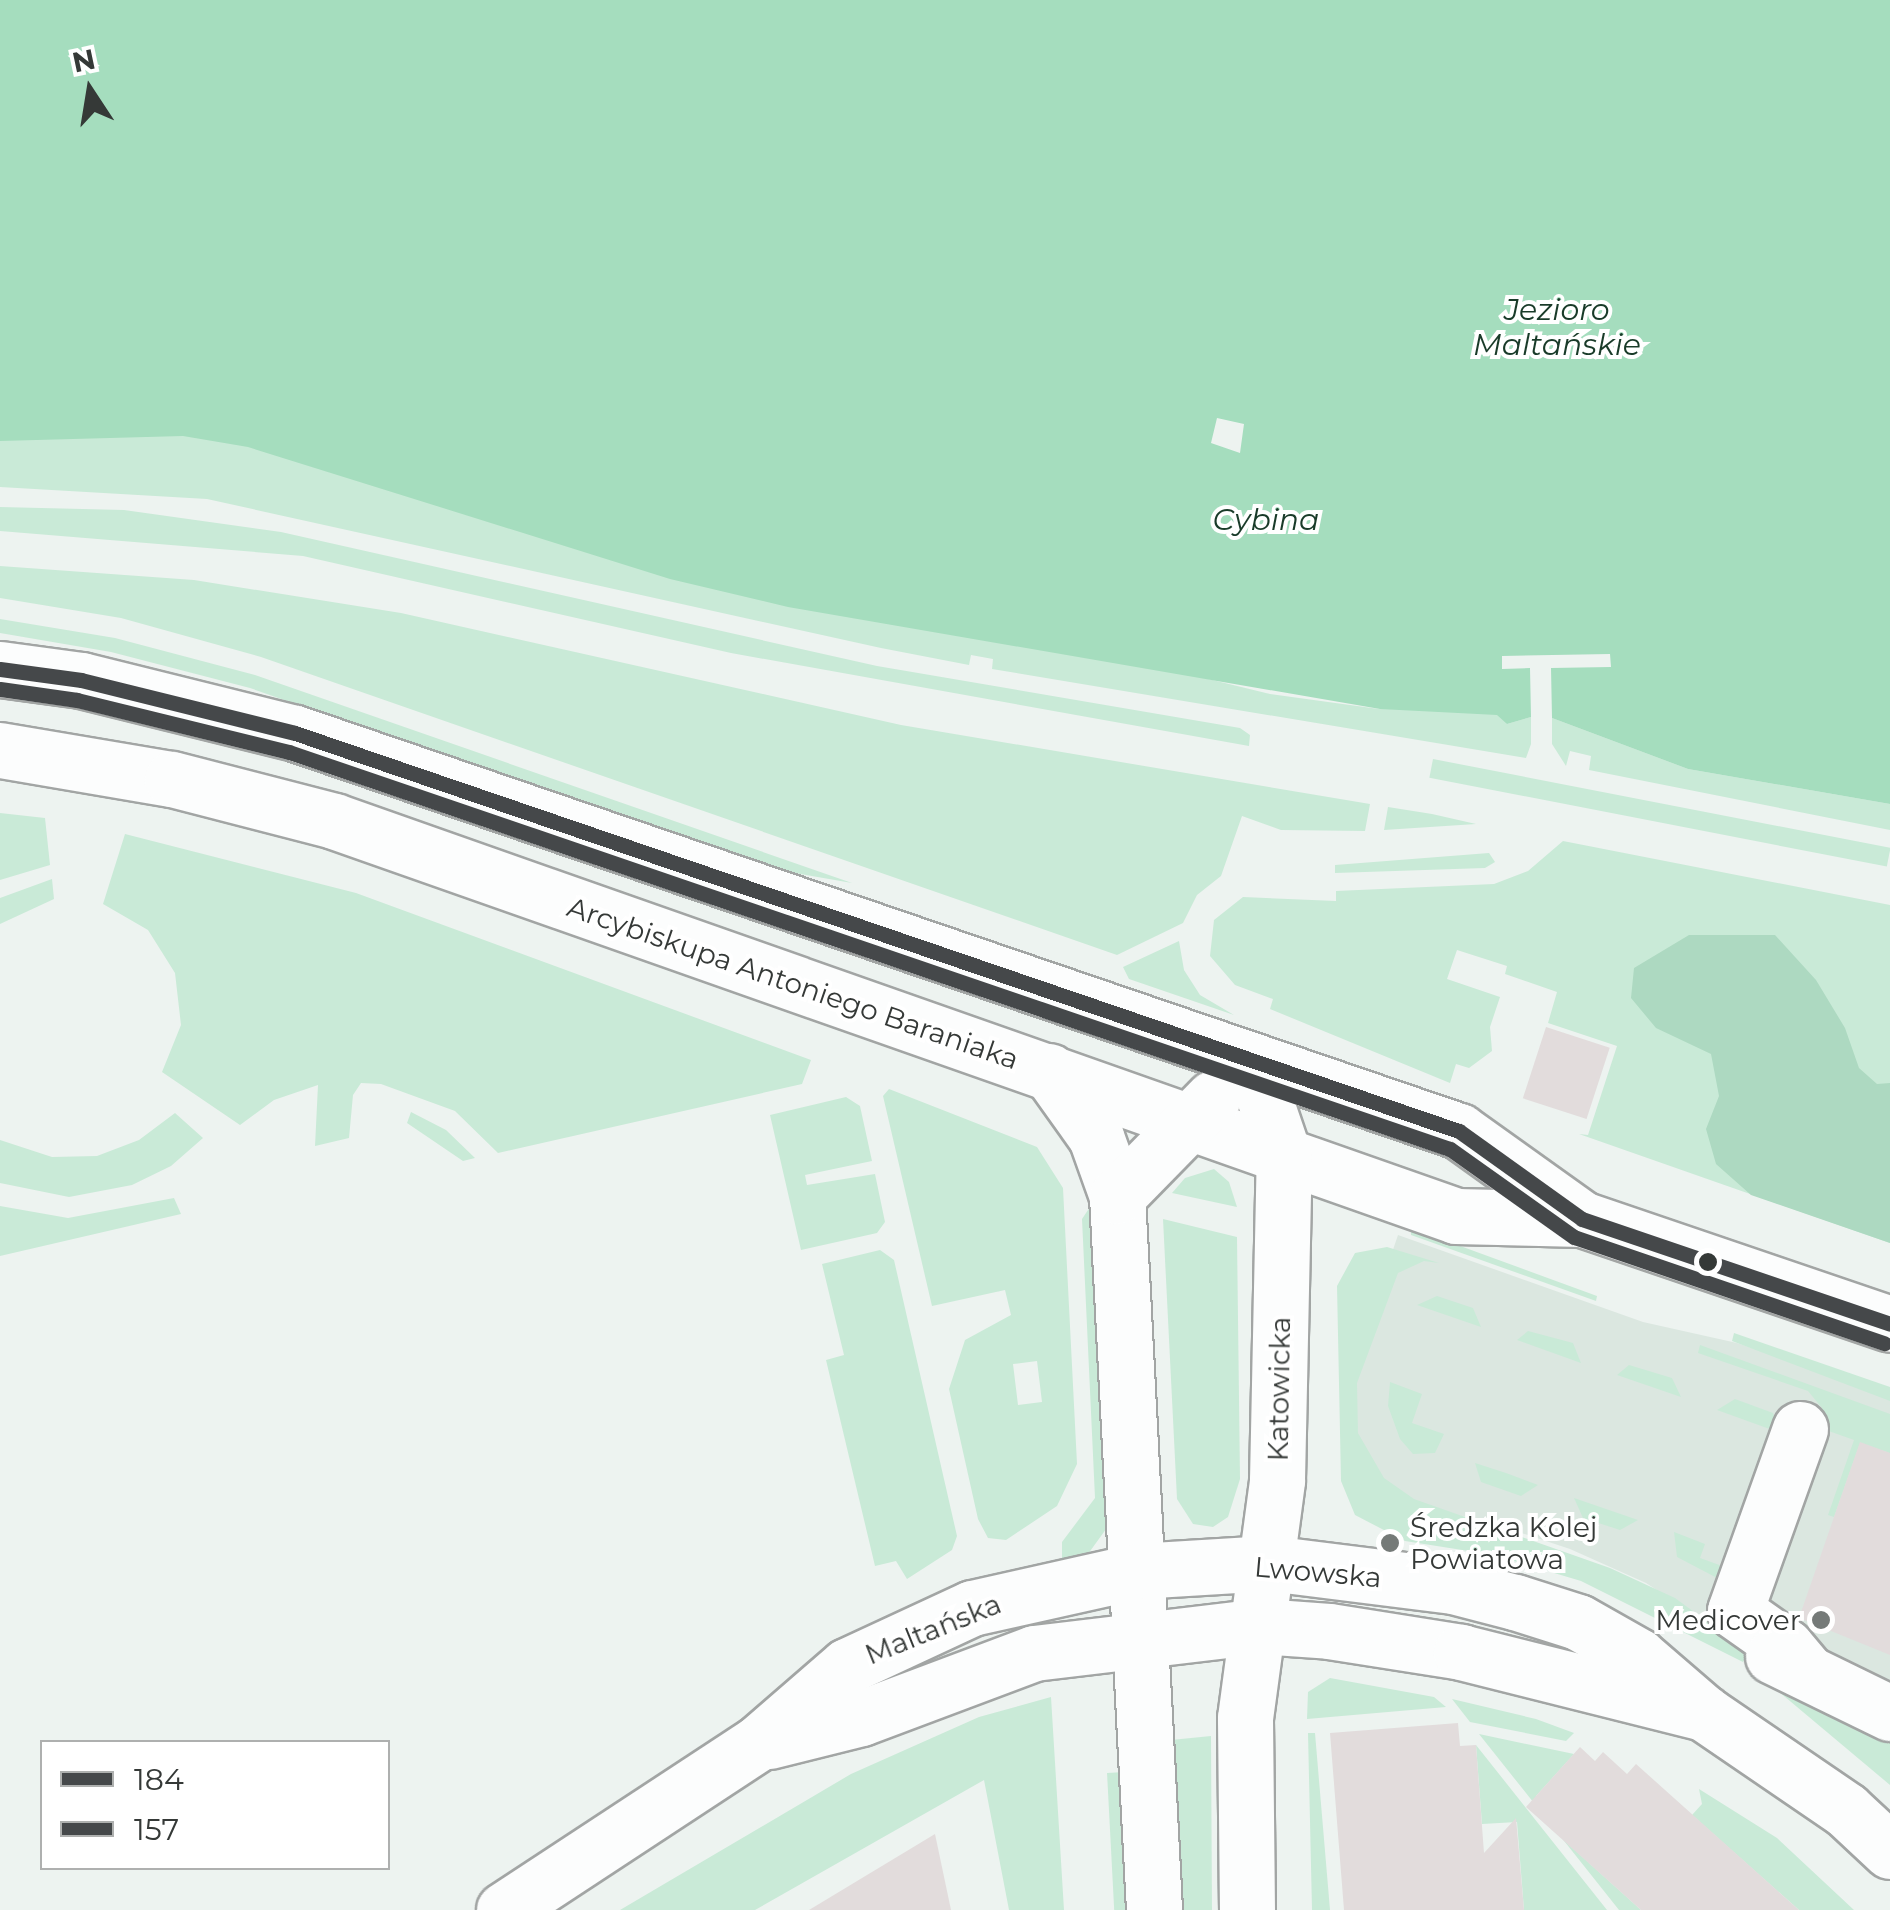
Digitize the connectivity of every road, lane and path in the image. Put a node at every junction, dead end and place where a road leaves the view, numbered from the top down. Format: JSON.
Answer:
{"nodes":[{"id":1,"x":0,"y":669,"type":"edge"},
{"id":2,"x":0,"y":750,"type":"edge"},
{"id":3,"x":1252,"y":1062,"type":"junction"},
{"id":4,"x":1049,"y":1071,"type":"junction"},
{"id":5,"x":1188,"y":1122,"type":"junction"},
{"id":6,"x":1284,"y":1156,"type":"junction"},
{"id":7,"x":1118,"y":1196,"type":"junction"},
{"id":8,"x":1582,"y":1219,"type":"junction"},
{"id":9,"x":1890,"y":1324,"type":"edge"},
{"id":10,"x":1800,"y":1429,"type":"dead end"},
{"id":11,"x":1268,"y":1564,"type":"junction"},
{"id":12,"x":1137,"y":1570,"type":"junction"},
{"id":13,"x":1260,"y":1626,"type":"junction"},
{"id":14,"x":1140,"y":1636,"type":"junction"},
{"id":15,"x":1704,"y":1713,"type":"junction"},
{"id":16,"x":1890,"y":1713,"type":"edge"},
{"id":17,"x":756,"y":1744,"type":"junction"},
{"id":18,"x":1890,"y":1852,"type":"edge"},
{"id":19,"x":504,"y":1910,"type":"edge"},
{"id":20,"x":1154,"y":1910,"type":"edge"},
{"id":21,"x":1247,"y":1910,"type":"edge"}],
"edges":[{"from":1,"to":3,"type":"street","name":"Arcybiskupa Antoniego Baraniaka"},
{"from":2,"to":4,"type":"street","name":"Arcybiskupa Antoniego Baraniaka"},
{"from":3,"to":5,"type":"street"},
{"from":3,"to":6,"type":"street","name":"Katowicka"},
{"from":3,"to":8,"type":"street","name":"Arcybiskupa Antoniego Baraniaka"},
{"from":4,"to":5,"type":"street","name":"Arcybiskupa Antoniego Baraniaka"},
{"from":4,"to":7,"type":"street"},
{"from":5,"to":6,"type":"street","name":"Arcybiskupa Antoniego Baraniaka"},
{"from":5,"to":7,"type":"street"},
{"from":6,"to":8,"type":"street","name":"Arcybiskupa Antoniego Baraniaka"},
{"from":6,"to":11,"type":"street","name":"Katowicka"},
{"from":7,"to":12,"type":"street"},
{"from":8,"to":9,"type":"street","name":"Arcybiskupa Antoniego Baraniaka"},
{"from":10,"to":16,"type":"street"},
{"from":11,"to":12,"type":"street","name":"Lwowska"},
{"from":11,"to":13,"type":"street","name":"Katowicka"},
{"from":11,"to":15,"type":"street","name":"Lwowska"},
{"from":12,"to":14,"type":"street"},
{"from":12,"to":17,"type":"street","name":"Maltańska"},
{"from":13,"to":14,"type":"street","name":"Lwowska"},
{"from":13,"to":15,"type":"street","name":"Lwowska"},
{"from":13,"to":21,"type":"street","name":"Katowicka"},
{"from":14,"to":17,"type":"street","name":"Maltańska"},
{"from":14,"to":20,"type":"street"},
{"from":15,"to":18,"type":"street","name":"Lwowska"},
{"from":17,"to":19,"type":"street","name":"Maltańska"}]}
